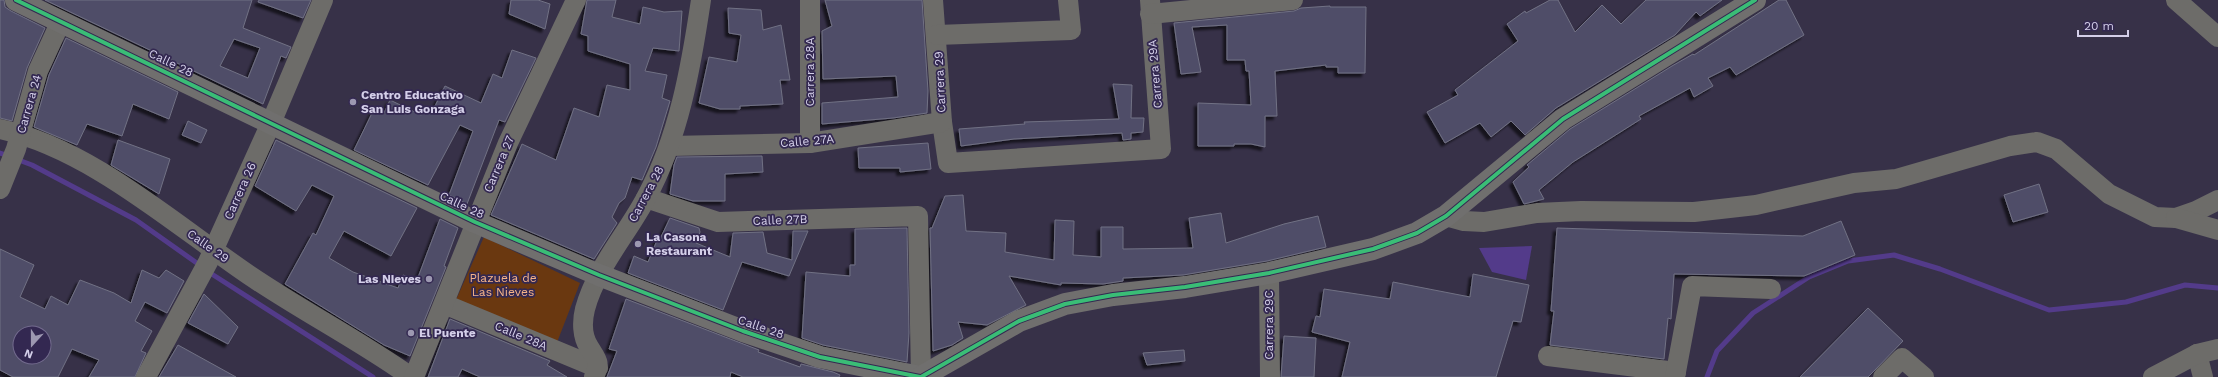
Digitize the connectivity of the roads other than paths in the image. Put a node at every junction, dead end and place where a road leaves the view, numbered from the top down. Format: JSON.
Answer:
{"nodes":[{"id":1,"x":16,"y":0,"type":"edge"},
{"id":2,"x":323,"y":0,"type":"edge"},
{"id":3,"x":576,"y":0,"type":"edge"},
{"id":4,"x":701,"y":0,"type":"edge"},
{"id":5,"x":810,"y":0,"type":"edge"},
{"id":6,"x":933,"y":0,"type":"edge"},
{"id":7,"x":1068,"y":0,"type":"edge"},
{"id":8,"x":1293,"y":0,"type":"edge"},
{"id":9,"x":1755,"y":0,"type":"edge"},
{"id":10,"x":2176,"y":0,"type":"edge"},
{"id":11,"x":1150,"y":7,"type":"edge"},
{"id":12,"x":61,"y":21,"type":"junction"},
{"id":13,"x":937,"y":35,"type":"junction"},
{"id":14,"x":2218,"y":37,"type":"edge"},
{"id":15,"x":942,"y":122,"type":"junction"},
{"id":16,"x":271,"y":123,"type":"junction"},
{"id":17,"x":0,"y":129,"type":"edge"},
{"id":18,"x":18,"y":141,"type":"junction"},
{"id":19,"x":810,"y":143,"type":"junction"},
{"id":20,"x":670,"y":146,"type":"junction"},
{"id":21,"x":948,"y":163,"type":"joint"},
{"id":22,"x":3,"y":182,"type":"edge"},
{"id":23,"x":646,"y":198,"type":"junction"},
{"id":24,"x":2218,"y":200,"type":"edge"},
{"id":25,"x":1446,"y":216,"type":"junction"},
{"id":26,"x":2176,"y":218,"type":"junction"},
{"id":27,"x":475,"y":222,"type":"junction"},
{"id":28,"x":2218,"y":230,"type":"edge"},
{"id":29,"x":211,"y":256,"type":"junction"},
{"id":30,"x":1269,"y":273,"type":"junction"},
{"id":31,"x":599,"y":275,"type":"junction"},
{"id":32,"x":1771,"y":289,"type":"dead end"},
{"id":33,"x":444,"y":304,"type":"junction"},
{"id":34,"x":2218,"y":349,"type":"edge"},
{"id":35,"x":2197,"y":354,"type":"junction"},
{"id":36,"x":1548,"y":356,"type":"dead end"},
{"id":37,"x":596,"y":372,"type":"edge"},
{"id":38,"x":1675,"y":374,"type":"edge"},
{"id":39,"x":146,"y":377,"type":"edge"},
{"id":40,"x":411,"y":377,"type":"edge"},
{"id":41,"x":414,"y":377,"type":"edge"},
{"id":42,"x":921,"y":377,"type":"edge"},
{"id":43,"x":1270,"y":377,"type":"edge"},
{"id":44,"x":1883,"y":377,"type":"edge"},
{"id":45,"x":1924,"y":377,"type":"edge"},
{"id":46,"x":2153,"y":377,"type":"edge"},
{"id":47,"x":2203,"y":377,"type":"edge"}],
"edges":[{"from":1,"to":12,"type":"street","name":"Calle 28"},
{"from":2,"to":16,"type":"street","name":"Carrera 26"},
{"from":3,"to":27,"type":"street","name":"Carrera 27"},
{"from":4,"to":20,"type":"street","name":"Carrera 28"},
{"from":5,"to":19,"type":"street","name":"Carrera 28A"},
{"from":6,"to":13,"type":"street","name":"Carrera 29"},
{"from":7,"to":13,"type":"street"},
{"from":8,"to":11,"type":"street"},
{"from":9,"to":25,"type":"street"},
{"from":10,"to":14,"type":"street"},
{"from":11,"to":21,"type":"street","name":"Carrera 29A"},
{"from":12,"to":16,"type":"street","name":"Calle 28"},
{"from":12,"to":18,"type":"street","name":"Carrera 24"},
{"from":13,"to":15,"type":"street","name":"Carrera 29"},
{"from":15,"to":19,"type":"street","name":"Calle 27A"},
{"from":15,"to":21,"type":"street","name":"Carrera 29"},
{"from":16,"to":27,"type":"street","name":"Calle 28"},
{"from":16,"to":29,"type":"street","name":"Carrera 26"},
{"from":17,"to":18,"type":"street","name":"Calle 29"},
{"from":18,"to":22,"type":"street","name":"Carrera 24"},
{"from":18,"to":29,"type":"street","name":"Calle 29"},
{"from":19,"to":20,"type":"street","name":"Calle 27A"},
{"from":20,"to":23,"type":"street","name":"Carrera 28"},
{"from":23,"to":31,"type":"street","name":"Carrera 28"},
{"from":23,"to":42,"type":"street","name":"Calle 27B"},
{"from":24,"to":26,"type":"street"},
{"from":25,"to":26,"type":"street"},
{"from":25,"to":30,"type":"street"},
{"from":26,"to":28,"type":"street"},
{"from":27,"to":31,"type":"street","name":"Calle 28"},
{"from":27,"to":33,"type":"street","name":"Carrera 27"},
{"from":29,"to":39,"type":"street","name":"Carrera 26"},
{"from":29,"to":40,"type":"street","name":"Calle 29"},
{"from":30,"to":42,"type":"street"},
{"from":30,"to":43,"type":"street","name":"Carrera 29C"},
{"from":31,"to":37,"type":"street","name":"Carrera 28"},
{"from":31,"to":42,"type":"street","name":"Calle 28"},
{"from":32,"to":38,"type":"street"},
{"from":33,"to":37,"type":"street","name":"Calle 28A"},
{"from":33,"to":41,"type":"street","name":"Carrera 27"},
{"from":34,"to":35,"type":"street"},
{"from":35,"to":46,"type":"street"},
{"from":35,"to":47,"type":"street"},
{"from":36,"to":38,"type":"street"},
{"from":44,"to":45,"type":"street"}]}
